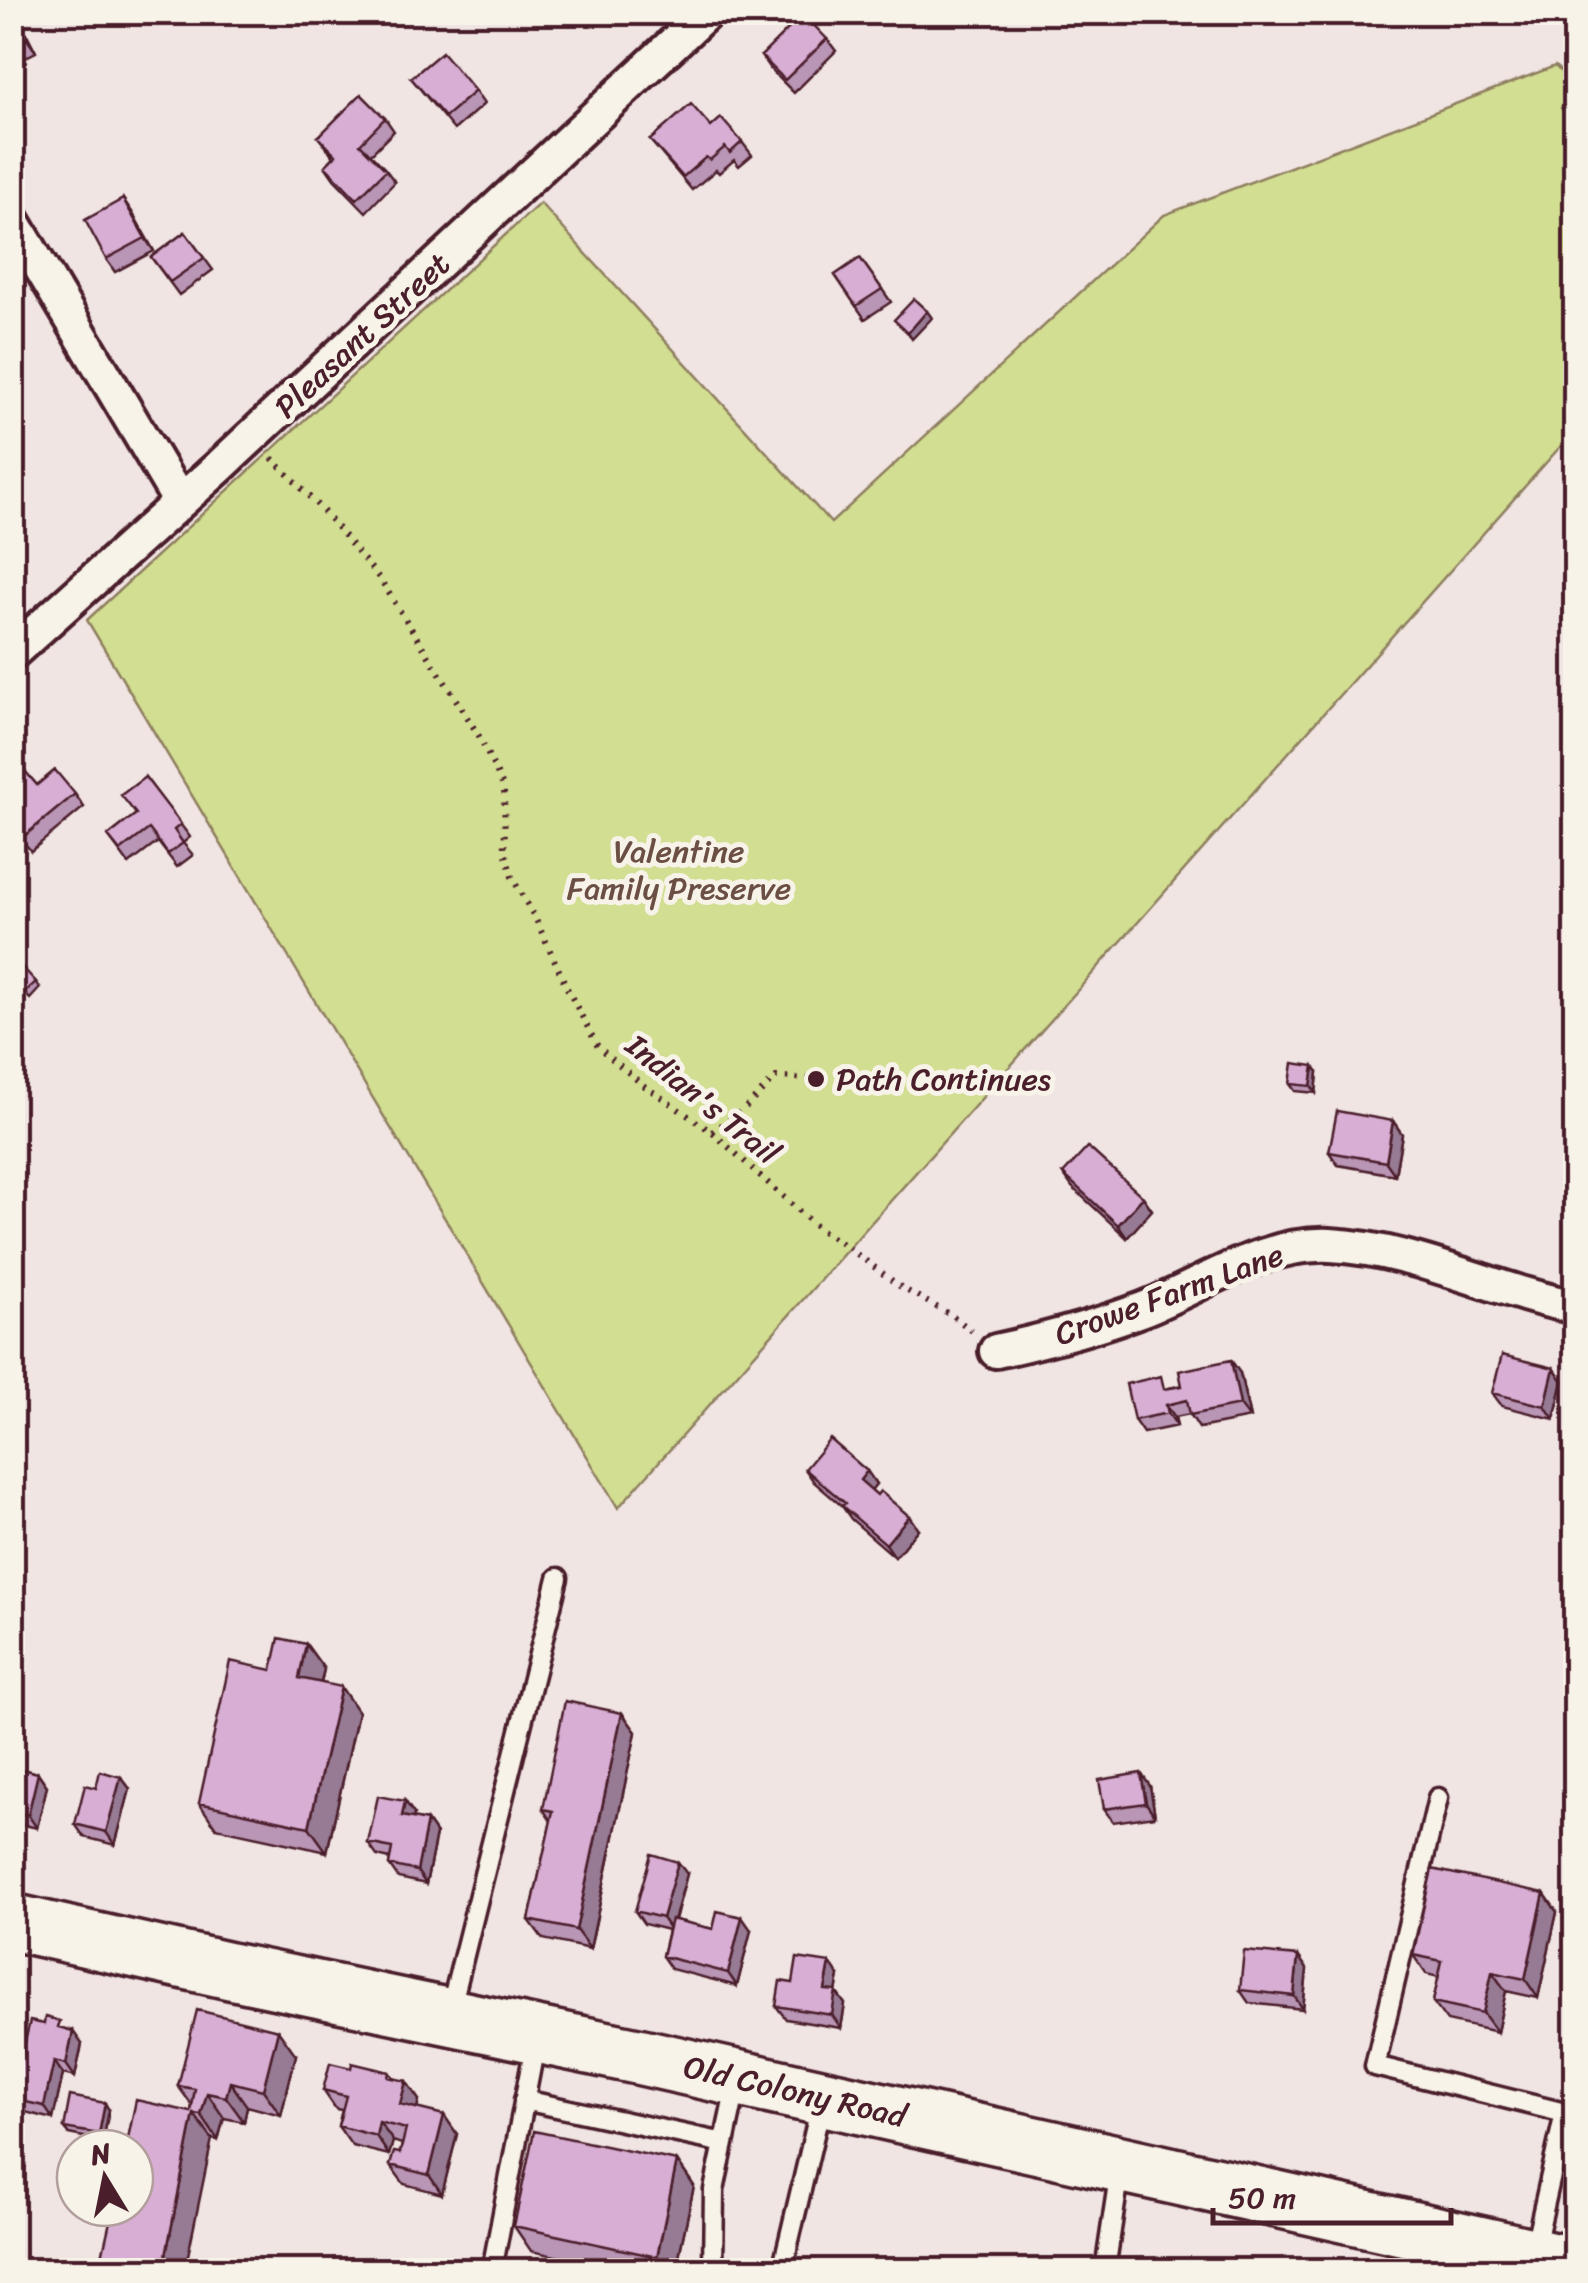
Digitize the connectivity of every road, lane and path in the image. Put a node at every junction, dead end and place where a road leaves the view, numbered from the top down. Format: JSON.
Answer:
{"nodes":[{"id":1,"x":707,"y":12,"type":"edge"},
{"id":2,"x":12,"y":219,"type":"edge"},
{"id":3,"x":268,"y":454,"type":"dead end"},
{"id":4,"x":180,"y":502,"type":"junction"},
{"id":5,"x":12,"y":653,"type":"edge"},
{"id":6,"x":816,"y":1079,"type":"dead end"},
{"id":7,"x":712,"y":1132,"type":"junction"},
{"id":8,"x":1576,"y":1307,"type":"edge"},
{"id":9,"x":996,"y":1351,"type":"joint"},
{"id":10,"x":558,"y":1578,"type":"dead end"},
{"id":11,"x":1438,"y":1798,"type":"dead end"},
{"id":12,"x":12,"y":1922,"type":"edge"},
{"id":13,"x":449,"y":2017,"type":"junction"},
{"id":14,"x":537,"y":2035,"type":"junction"},
{"id":15,"x":738,"y":2078,"type":"junction"},
{"id":16,"x":823,"y":2098,"type":"junction"},
{"id":17,"x":524,"y":2100,"type":"junction"},
{"id":18,"x":724,"y":2143,"type":"junction"},
{"id":19,"x":1121,"y":2164,"type":"junction"},
{"id":20,"x":1554,"y":2262,"type":"edge"},
{"id":21,"x":492,"y":2270,"type":"edge"},
{"id":22,"x":714,"y":2270,"type":"edge"},
{"id":23,"x":782,"y":2270,"type":"edge"},
{"id":24,"x":1104,"y":2270,"type":"edge"}],
"edges":[{"from":1,"to":4,"type":"street","name":"Pleasant Street"},
{"from":2,"to":4,"type":"street"},
{"from":3,"to":7,"type":"path","name":"Indian's Trail"},
{"from":4,"to":5,"type":"street","name":"Pleasant Street"},
{"from":6,"to":7,"type":"path"},
{"from":7,"to":9,"type":"path","name":"Indian's Trail"},
{"from":8,"to":9,"type":"street","name":"Crowe Farm Lane"},
{"from":10,"to":13,"type":"lane"},
{"from":11,"to":20,"type":"lane"},
{"from":12,"to":13,"type":"highway","name":"Old Colony Road"},
{"from":13,"to":14,"type":"highway","name":"Old Colony Road"},
{"from":14,"to":15,"type":"highway","name":"Old Colony Road"},
{"from":14,"to":17,"type":"lane"},
{"from":15,"to":16,"type":"highway","name":"Old Colony Road"},
{"from":15,"to":18,"type":"lane"},
{"from":16,"to":19,"type":"highway","name":"Old Colony Road"},
{"from":16,"to":23,"type":"lane"},
{"from":17,"to":18,"type":"lane"},
{"from":17,"to":21,"type":"lane"},
{"from":18,"to":22,"type":"lane"},
{"from":19,"to":20,"type":"highway","name":"Old Colony Road"},
{"from":19,"to":24,"type":"lane"}]}
